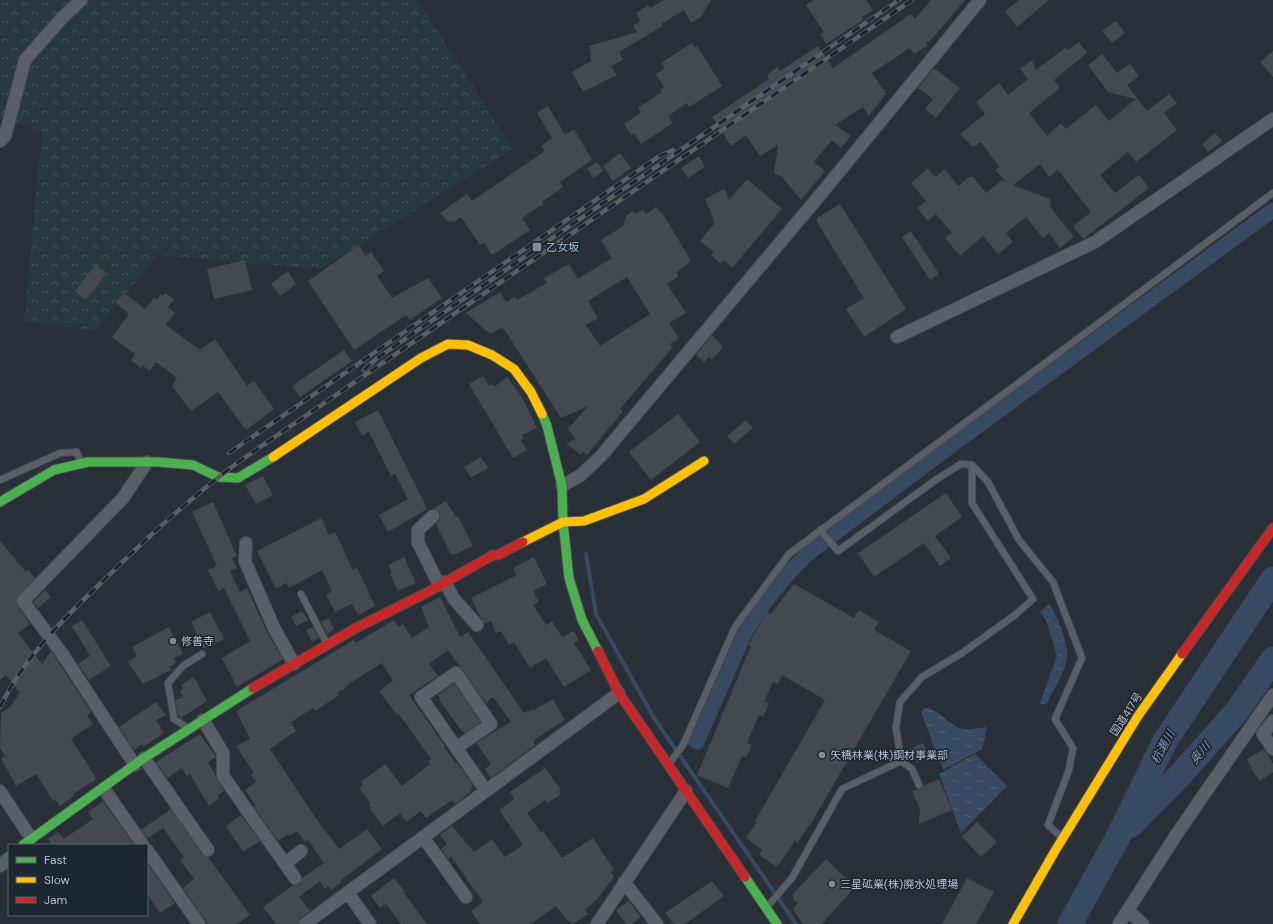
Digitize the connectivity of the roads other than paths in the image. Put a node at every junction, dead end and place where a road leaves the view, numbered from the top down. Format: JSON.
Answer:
{"nodes":[{"id":1,"x":81,"y":0,"type":"edge"},
{"id":2,"x":980,"y":0,"type":"edge"},
{"id":3,"x":1273,"y":119,"type":"edge"},
{"id":4,"x":0,"y":141,"type":"edge"},
{"id":5,"x":1273,"y":193,"type":"edge"},
{"id":6,"x":897,"y":337,"type":"dead end"},
{"id":7,"x":704,"y":461,"type":"dead end"},
{"id":8,"x":147,"y":462,"type":"junction"},
{"id":9,"x":82,"y":463,"type":"junction"},
{"id":10,"x":972,"y":465,"type":"junction"},
{"id":11,"x":0,"y":480,"type":"edge"},
{"id":12,"x":562,"y":486,"type":"junction"},
{"id":13,"x":0,"y":502,"type":"edge"},
{"id":14,"x":433,"y":516,"type":"dead end"},
{"id":15,"x":563,"y":522,"type":"junction"},
{"id":16,"x":1273,"y":528,"type":"edge"},
{"id":17,"x":820,"y":530,"type":"junction"},
{"id":18,"x":246,"y":543,"type":"dead end"},
{"id":19,"x":442,"y":584,"type":"junction"},
{"id":20,"x":302,"y":594,"type":"dead end"},
{"id":21,"x":477,"y":624,"type":"dead end"},
{"id":22,"x":327,"y":645,"type":"junction"},
{"id":23,"x":202,"y":654,"type":"dead end"},
{"id":24,"x":294,"y":664,"type":"junction"},
{"id":25,"x":165,"y":676,"type":"dead end"},
{"id":26,"x":168,"y":683,"type":"junction"},
{"id":27,"x":619,"y":693,"type":"junction"},
{"id":28,"x":1273,"y":695,"type":"edge"},
{"id":29,"x":203,"y":720,"type":"junction"},
{"id":30,"x":1273,"y":721,"type":"edge"},
{"id":31,"x":190,"y":729,"type":"junction"},
{"id":32,"x":456,"y":748,"type":"junction"},
{"id":33,"x":1273,"y":749,"type":"edge"},
{"id":34,"x":901,"y":761,"type":"junction"},
{"id":35,"x":140,"y":762,"type":"junction"},
{"id":36,"x":668,"y":765,"type":"junction"},
{"id":37,"x":919,"y":785,"type":"dead end"},
{"id":38,"x":104,"y":789,"type":"junction"},
{"id":39,"x":0,"y":791,"type":"edge"},
{"id":40,"x":486,"y":791,"type":"junction"},
{"id":41,"x":686,"y":791,"type":"junction"},
{"id":42,"x":423,"y":838,"type":"junction"},
{"id":43,"x":1062,"y":838,"type":"junction"},
{"id":44,"x":27,"y":841,"type":"edge"},
{"id":45,"x":142,"y":844,"type":"edge"},
{"id":46,"x":208,"y":850,"type":"dead end"},
{"id":47,"x":148,"y":851,"type":"edge"},
{"id":48,"x":301,"y":851,"type":"dead end"},
{"id":49,"x":8,"y":859,"type":"edge"},
{"id":50,"x":285,"y":864,"type":"junction"},
{"id":51,"x":0,"y":866,"type":"edge"},
{"id":52,"x":295,"y":878,"type":"dead end"},
{"id":53,"x":624,"y":882,"type":"junction"},
{"id":54,"x":348,"y":892,"type":"junction"},
{"id":55,"x":466,"y":897,"type":"dead end"},
{"id":56,"x":766,"y":908,"type":"junction"},
{"id":57,"x":1128,"y":911,"type":"junction"},
{"id":58,"x":199,"y":924,"type":"edge"},
{"id":59,"x":305,"y":924,"type":"edge"},
{"id":60,"x":370,"y":924,"type":"edge"},
{"id":61,"x":597,"y":924,"type":"edge"},
{"id":62,"x":657,"y":924,"type":"edge"},
{"id":63,"x":777,"y":924,"type":"edge"},
{"id":64,"x":1014,"y":924,"type":"edge"},
{"id":65,"x":1119,"y":924,"type":"edge"},
{"id":66,"x":1143,"y":924,"type":"edge"}],
"edges":[{"from":1,"to":4,"type":"street"},
{"from":2,"to":12,"type":"street"},
{"from":3,"to":6,"type":"street"},
{"from":5,"to":17,"type":"lane"},
{"from":7,"to":15,"type":"main road"},
{"from":8,"to":9,"type":"main road"},
{"from":8,"to":12,"type":"main road"},
{"from":8,"to":35,"type":"street"},
{"from":9,"to":11,"type":"lane"},
{"from":9,"to":13,"type":"main road"},
{"from":10,"to":17,"type":"lane"},
{"from":10,"to":34,"type":"lane"},
{"from":10,"to":43,"type":"lane"},
{"from":12,"to":15,"type":"main road"},
{"from":14,"to":19,"type":"street"},
{"from":15,"to":19,"type":"main road"},
{"from":15,"to":27,"type":"main road"},
{"from":16,"to":43,"type":"main road","name":"国道417号"},
{"from":17,"to":36,"type":"lane"},
{"from":18,"to":24,"type":"street"},
{"from":19,"to":21,"type":"street"},
{"from":19,"to":22,"type":"main road"},
{"from":20,"to":22,"type":"lane"},
{"from":22,"to":24,"type":"main road"},
{"from":23,"to":26,"type":"lane"},
{"from":24,"to":29,"type":"main road"},
{"from":25,"to":26,"type":"lane"},
{"from":26,"to":31,"type":"lane"},
{"from":27,"to":36,"type":"main road"},
{"from":27,"to":40,"type":"street"},
{"from":28,"to":57,"type":"street"},
{"from":29,"to":31,"type":"main road"},
{"from":29,"to":50,"type":"street"},
{"from":30,"to":33,"type":"street"},
{"from":31,"to":35,"type":"main road"},
{"from":32,"to":32,"type":"street"},
{"from":32,"to":40,"type":"street"},
{"from":34,"to":37,"type":"lane"},
{"from":34,"to":56,"type":"lane"},
{"from":35,"to":38,"type":"main road"},
{"from":35,"to":46,"type":"street"},
{"from":36,"to":41,"type":"main road"},
{"from":38,"to":44,"type":"main road"},
{"from":38,"to":45,"type":"street"},
{"from":39,"to":44,"type":"street"},
{"from":40,"to":42,"type":"street"},
{"from":41,"to":53,"type":"street"},
{"from":41,"to":56,"type":"main road"},
{"from":42,"to":54,"type":"street"},
{"from":42,"to":55,"type":"street"},
{"from":43,"to":64,"type":"main road","name":"国道417号"},
{"from":47,"to":58,"type":"street"},
{"from":48,"to":50,"type":"street"},
{"from":49,"to":51,"type":"street"},
{"from":50,"to":52,"type":"street"},
{"from":53,"to":61,"type":"street"},
{"from":53,"to":62,"type":"street"},
{"from":54,"to":59,"type":"street"},
{"from":54,"to":60,"type":"street"},
{"from":56,"to":63,"type":"main road"},
{"from":57,"to":65,"type":"street"},
{"from":57,"to":66,"type":"street"}]}
